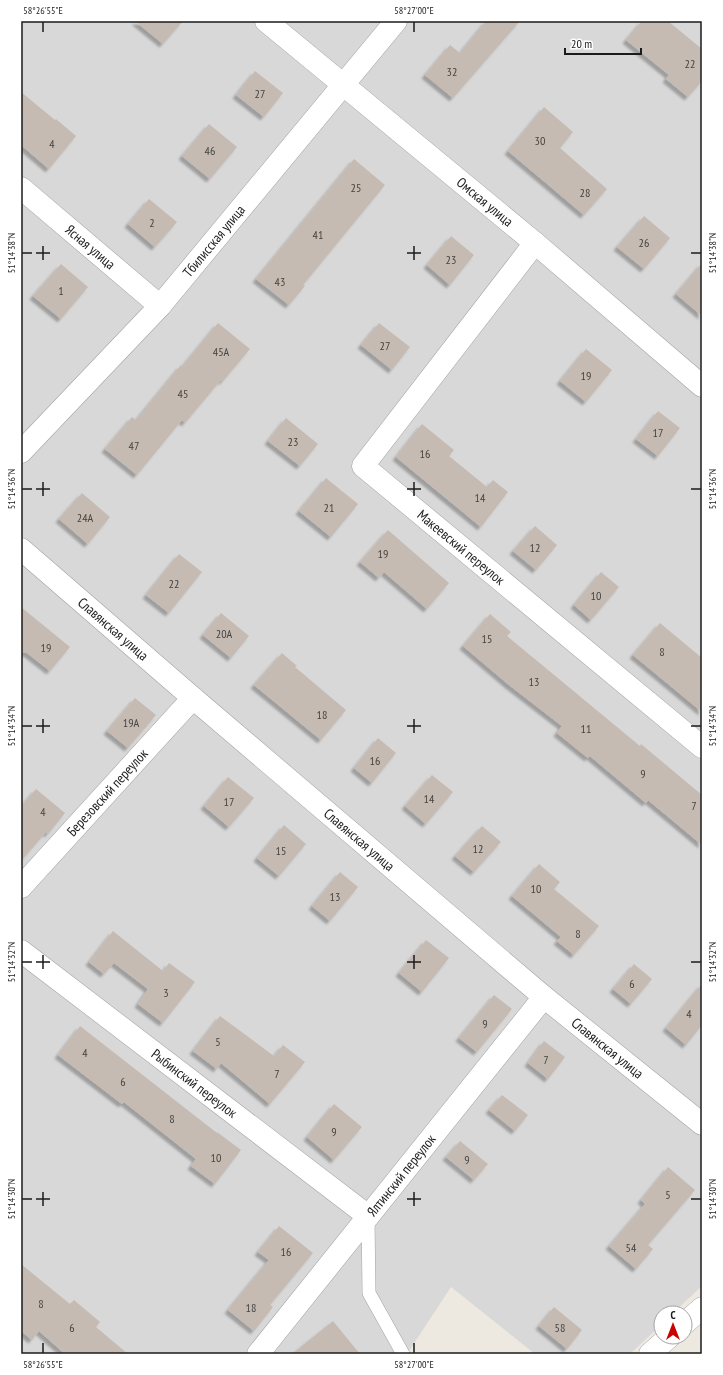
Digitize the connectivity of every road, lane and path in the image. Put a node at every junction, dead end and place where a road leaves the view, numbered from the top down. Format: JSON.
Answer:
{"nodes":[{"id":1,"x":266,"y":21,"type":"edge"},
{"id":2,"x":396,"y":21,"type":"edge"},
{"id":3,"x":343,"y":84,"type":"junction"},
{"id":4,"x":21,"y":188,"type":"edge"},
{"id":5,"x":535,"y":243,"type":"junction"},
{"id":6,"x":160,"y":306,"type":"junction"},
{"id":7,"x":702,"y":386,"type":"edge"},
{"id":8,"x":21,"y":452,"type":"edge"},
{"id":9,"x":21,"y":549,"type":"edge"},
{"id":10,"x":193,"y":698,"type":"junction"},
{"id":11,"x":702,"y":747,"type":"edge"},
{"id":12,"x":21,"y":887,"type":"edge"},
{"id":13,"x":21,"y":951,"type":"edge"},
{"id":14,"x":544,"y":997,"type":"junction"},
{"id":15,"x":702,"y":1124,"type":"edge"},
{"id":16,"x":368,"y":1216,"type":"junction"},
{"id":17,"x":702,"y":1308,"type":"edge"},
{"id":18,"x":693,"y":1316,"type":"edge"},
{"id":19,"x":660,"y":1345,"type":"edge"},
{"id":20,"x":258,"y":1354,"type":"edge"},
{"id":21,"x":402,"y":1354,"type":"edge"},
{"id":22,"x":650,"y":1354,"type":"edge"}],
"edges":[{"from":1,"to":3,"type":"street","name":"Омская улица"},
{"from":2,"to":3,"type":"street","name":"Тбилисская улица"},
{"from":3,"to":5,"type":"street","name":"Омская улица"},
{"from":3,"to":6,"type":"street","name":"Тбилисская улица"},
{"from":4,"to":6,"type":"street","name":"Ясная улица"},
{"from":5,"to":7,"type":"street","name":"Омская улица"},
{"from":5,"to":11,"type":"street","name":"Макеевский переулок"},
{"from":6,"to":8,"type":"street","name":"Тбилисская улица"},
{"from":9,"to":10,"type":"street","name":"Славянская улица"},
{"from":10,"to":12,"type":"street","name":"Березовский переулок"},
{"from":10,"to":14,"type":"street","name":"Славянская улица"},
{"from":13,"to":16,"type":"street","name":"Рыбинский переулок"},
{"from":14,"to":15,"type":"street","name":"Славянская улица"},
{"from":14,"to":16,"type":"street","name":"Ялтинский переулок"},
{"from":16,"to":20,"type":"street","name":"Ялтинский переулок"},
{"from":16,"to":21,"type":"lane"},
{"from":17,"to":18,"type":"street"},
{"from":19,"to":22,"type":"street"}]}
